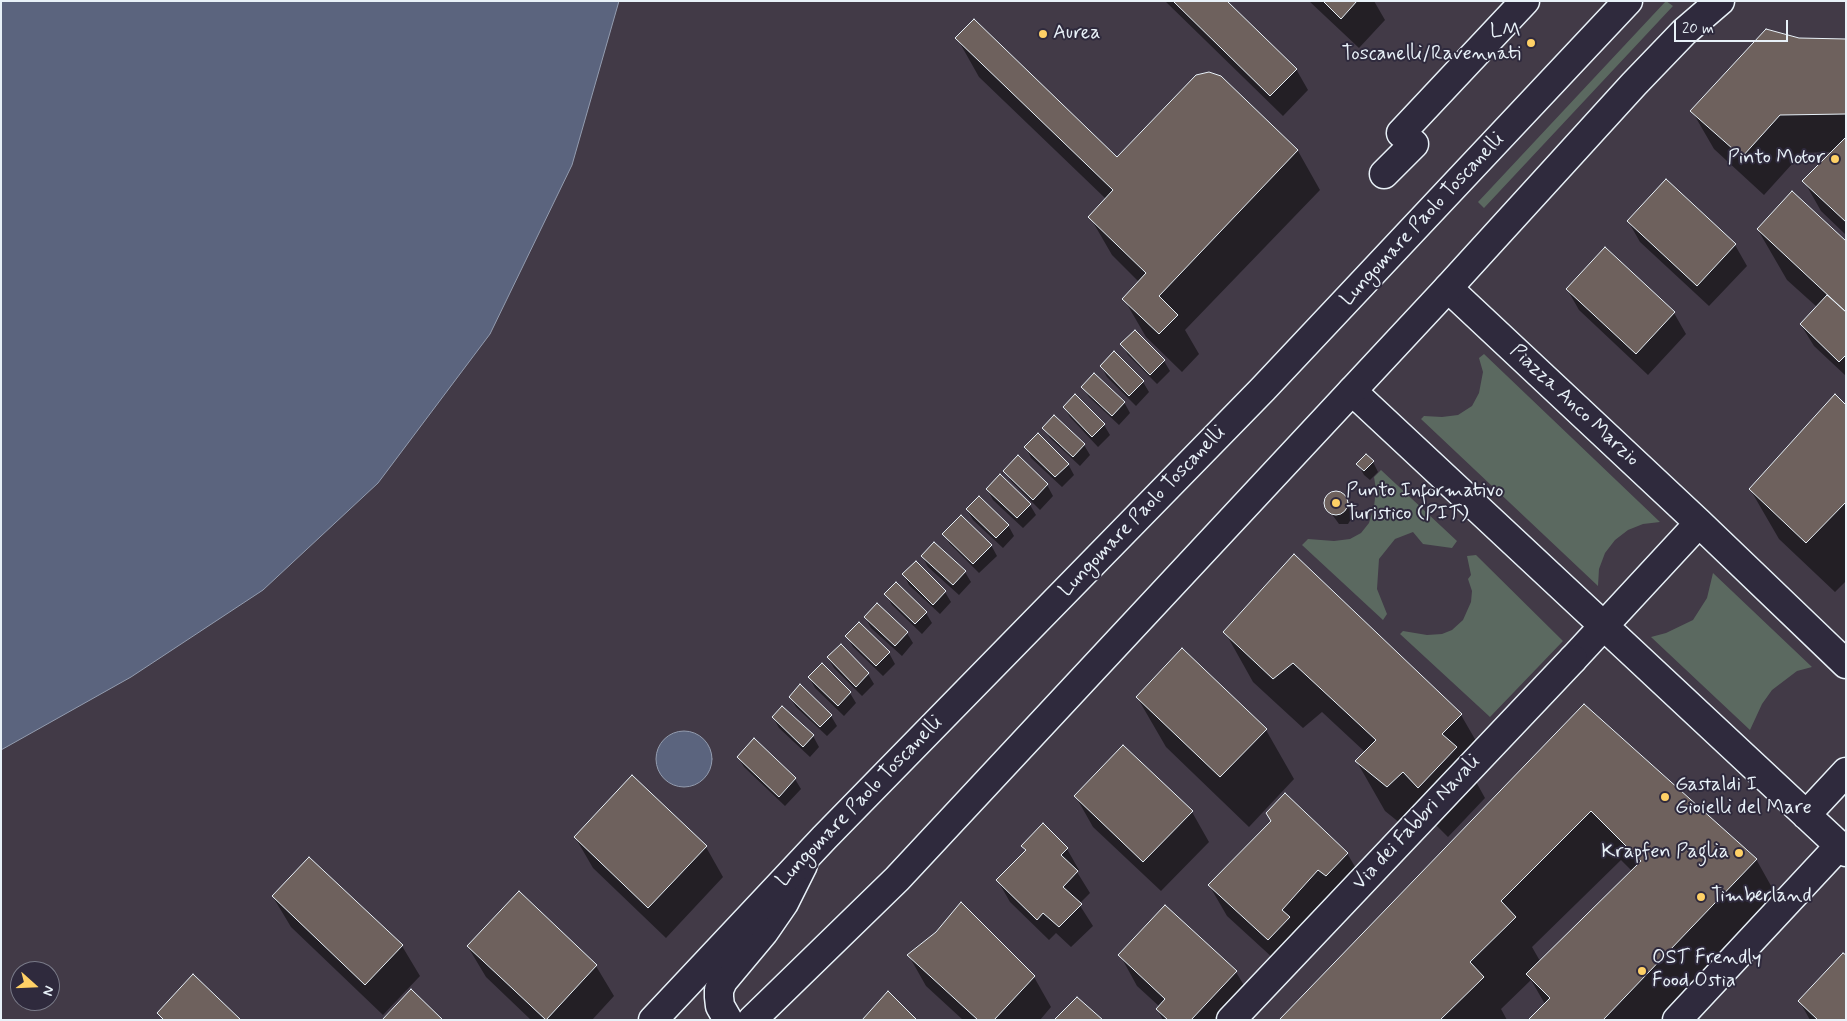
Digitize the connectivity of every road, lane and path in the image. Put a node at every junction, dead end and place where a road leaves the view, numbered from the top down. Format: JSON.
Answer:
{"nodes":[{"id":1,"x":1525,"y":1,"type":"edge"},
{"id":2,"x":1628,"y":1,"type":"edge"},
{"id":3,"x":1720,"y":1,"type":"edge"},
{"id":4,"x":1384,"y":174,"type":"dead end"},
{"id":5,"x":1448,"y":288,"type":"junction"},
{"id":6,"x":1352,"y":391,"type":"junction"},
{"id":7,"x":1699,"y":523,"type":"junction"},
{"id":8,"x":1602,"y":626,"type":"junction"},
{"id":9,"x":1846,"y":664,"type":"edge"},
{"id":10,"x":1846,"y":772,"type":"edge"},
{"id":11,"x":1806,"y":815,"type":"junction"},
{"id":12,"x":1843,"y":849,"type":"edge"},
{"id":13,"x":807,"y":856,"type":"junction"},
{"id":14,"x":654,"y":1020,"type":"edge"},
{"id":15,"x":728,"y":1020,"type":"edge"},
{"id":16,"x":752,"y":1020,"type":"edge"},
{"id":17,"x":1231,"y":1020,"type":"edge"},
{"id":18,"x":1677,"y":1020,"type":"edge"}],
"edges":[{"from":1,"to":4,"type":"main road"},
{"from":2,"to":13,"type":"main road","name":"Lungomare Paolo Toscanelli"},
{"from":3,"to":5,"type":"main road"},
{"from":5,"to":6,"type":"main road"},
{"from":5,"to":7,"type":"main road","name":"Piazza Anco Marzio"},
{"from":6,"to":8,"type":"main road"},
{"from":6,"to":16,"type":"main road"},
{"from":7,"to":8,"type":"main road"},
{"from":7,"to":9,"type":"main road","name":"Piazza Anco Marzio"},
{"from":8,"to":11,"type":"main road"},
{"from":8,"to":17,"type":"main road","name":"Via dei Fabbri Navali"},
{"from":10,"to":11,"type":"main road"},
{"from":11,"to":12,"type":"main road"},
{"from":12,"to":18,"type":"main road"},
{"from":13,"to":14,"type":"main road","name":"Lungomare Paolo Toscanelli"},
{"from":13,"to":15,"type":"main road"}]}
